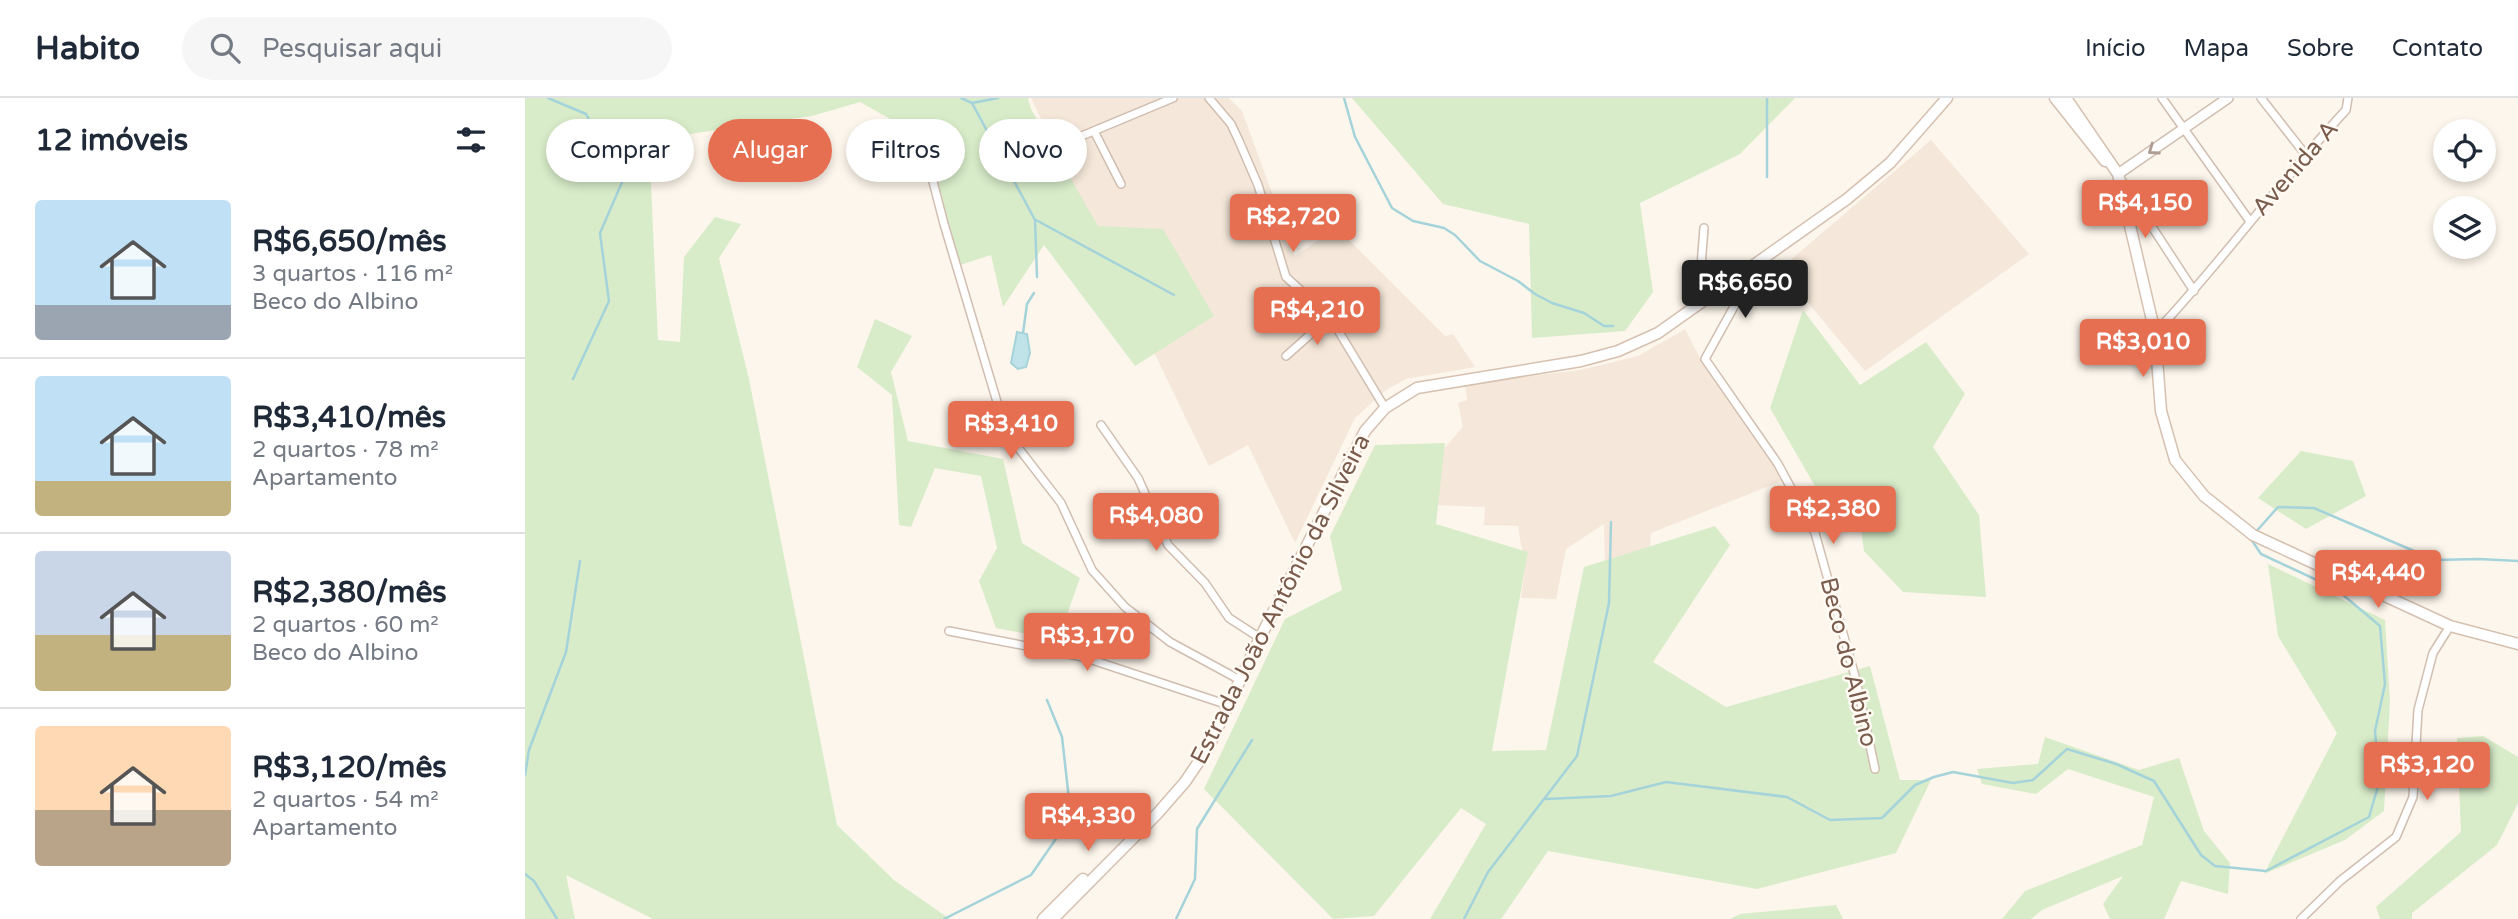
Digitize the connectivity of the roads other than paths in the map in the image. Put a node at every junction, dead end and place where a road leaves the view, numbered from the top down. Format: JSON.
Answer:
{"nodes":[{"id":1,"x":1173,"y":98,"type":"edge"},
{"id":2,"x":1209,"y":98,"type":"edge"},
{"id":3,"x":1947,"y":98,"type":"edge"},
{"id":4,"x":2055,"y":98,"type":"edge"},
{"id":5,"x":2067,"y":98,"type":"edge"},
{"id":6,"x":2162,"y":98,"type":"edge"},
{"id":7,"x":2228,"y":98,"type":"edge"},
{"id":8,"x":2260,"y":98,"type":"edge"},
{"id":9,"x":2348,"y":98,"type":"edge"},
{"id":10,"x":2183,"y":128,"type":"junction"},
{"id":11,"x":1094,"y":131,"type":"junction"},
{"id":12,"x":1087,"y":134,"type":"edge"},
{"id":13,"x":2305,"y":155,"type":"junction"},
{"id":14,"x":2118,"y":174,"type":"junction"},
{"id":15,"x":933,"y":182,"type":"edge"},
{"id":16,"x":1121,"y":184,"type":"dead end"},
{"id":17,"x":2249,"y":220,"type":"junction"},
{"id":18,"x":1704,"y":228,"type":"dead end"},
{"id":19,"x":1757,"y":265,"type":"junction"},
{"id":20,"x":2195,"y":291,"type":"junction"},
{"id":21,"x":1701,"y":304,"type":"junction"},
{"id":22,"x":1330,"y":317,"type":"junction"},
{"id":23,"x":2155,"y":333,"type":"junction"},
{"id":24,"x":1286,"y":356,"type":"dead end"},
{"id":25,"x":1385,"y":408,"type":"junction"},
{"id":26,"x":1101,"y":425,"type":"dead end"},
{"id":27,"x":2450,"y":626,"type":"junction"},
{"id":28,"x":949,"y":631,"type":"dead end"},
{"id":29,"x":1260,"y":638,"type":"junction"},
{"id":30,"x":2518,"y":644,"type":"edge"},
{"id":31,"x":1240,"y":680,"type":"junction"},
{"id":32,"x":1228,"y":705,"type":"junction"},
{"id":33,"x":1875,"y":769,"type":"dead end"},
{"id":34,"x":1157,"y":814,"type":"junction"},
{"id":35,"x":1043,"y":919,"type":"edge"},
{"id":36,"x":1053,"y":919,"type":"edge"},
{"id":37,"x":2301,"y":919,"type":"edge"}],
"edges":[{"from":1,"to":11,"type":"street"},
{"from":2,"to":22,"type":"street"},
{"from":3,"to":19,"type":"main road","name":"Estrada João Antônio da Silveira"},
{"from":4,"to":14,"type":"main road"},
{"from":5,"to":14,"type":"main road"},
{"from":6,"to":10,"type":"street"},
{"from":7,"to":10,"type":"street"},
{"from":8,"to":13,"type":"street"},
{"from":9,"to":13,"type":"street","name":"Avenida A"},
{"from":10,"to":14,"type":"street","one_way":true},
{"from":10,"to":17,"type":"street"},
{"from":11,"to":12,"type":"street"},
{"from":11,"to":16,"type":"street"},
{"from":13,"to":17,"type":"street","name":"Avenida A"},
{"from":14,"to":20,"type":"street"},
{"from":14,"to":23,"type":"main road"},
{"from":15,"to":31,"type":"street"},
{"from":17,"to":20,"type":"street","name":"Avenida A"},
{"from":18,"to":21,"type":"street"},
{"from":19,"to":21,"type":"main road","name":"Estrada João Antônio da Silveira"},
{"from":19,"to":33,"type":"street","name":"Beco do Albino"},
{"from":20,"to":23,"type":"street","name":"Avenida A"},
{"from":21,"to":25,"type":"main road","name":"Estrada João Antônio da Silveira"},
{"from":22,"to":24,"type":"street"},
{"from":22,"to":25,"type":"street"},
{"from":23,"to":27,"type":"main road"},
{"from":25,"to":29,"type":"main road","name":"Estrada João Antônio da Silveira"},
{"from":26,"to":29,"type":"street"},
{"from":27,"to":30,"type":"main road"},
{"from":27,"to":37,"type":"street"},
{"from":28,"to":32,"type":"street"},
{"from":29,"to":31,"type":"main road","name":"Estrada João Antônio da Silveira"},
{"from":31,"to":32,"type":"main road","name":"Estrada João Antônio da Silveira"},
{"from":32,"to":34,"type":"main road","name":"Estrada João Antônio da Silveira"},
{"from":34,"to":35,"type":"main road","name":"Estrada João Antônio da Silveira"},
{"from":34,"to":36,"type":"main road","name":"Estrada João Antônio da Silveira"}]}
